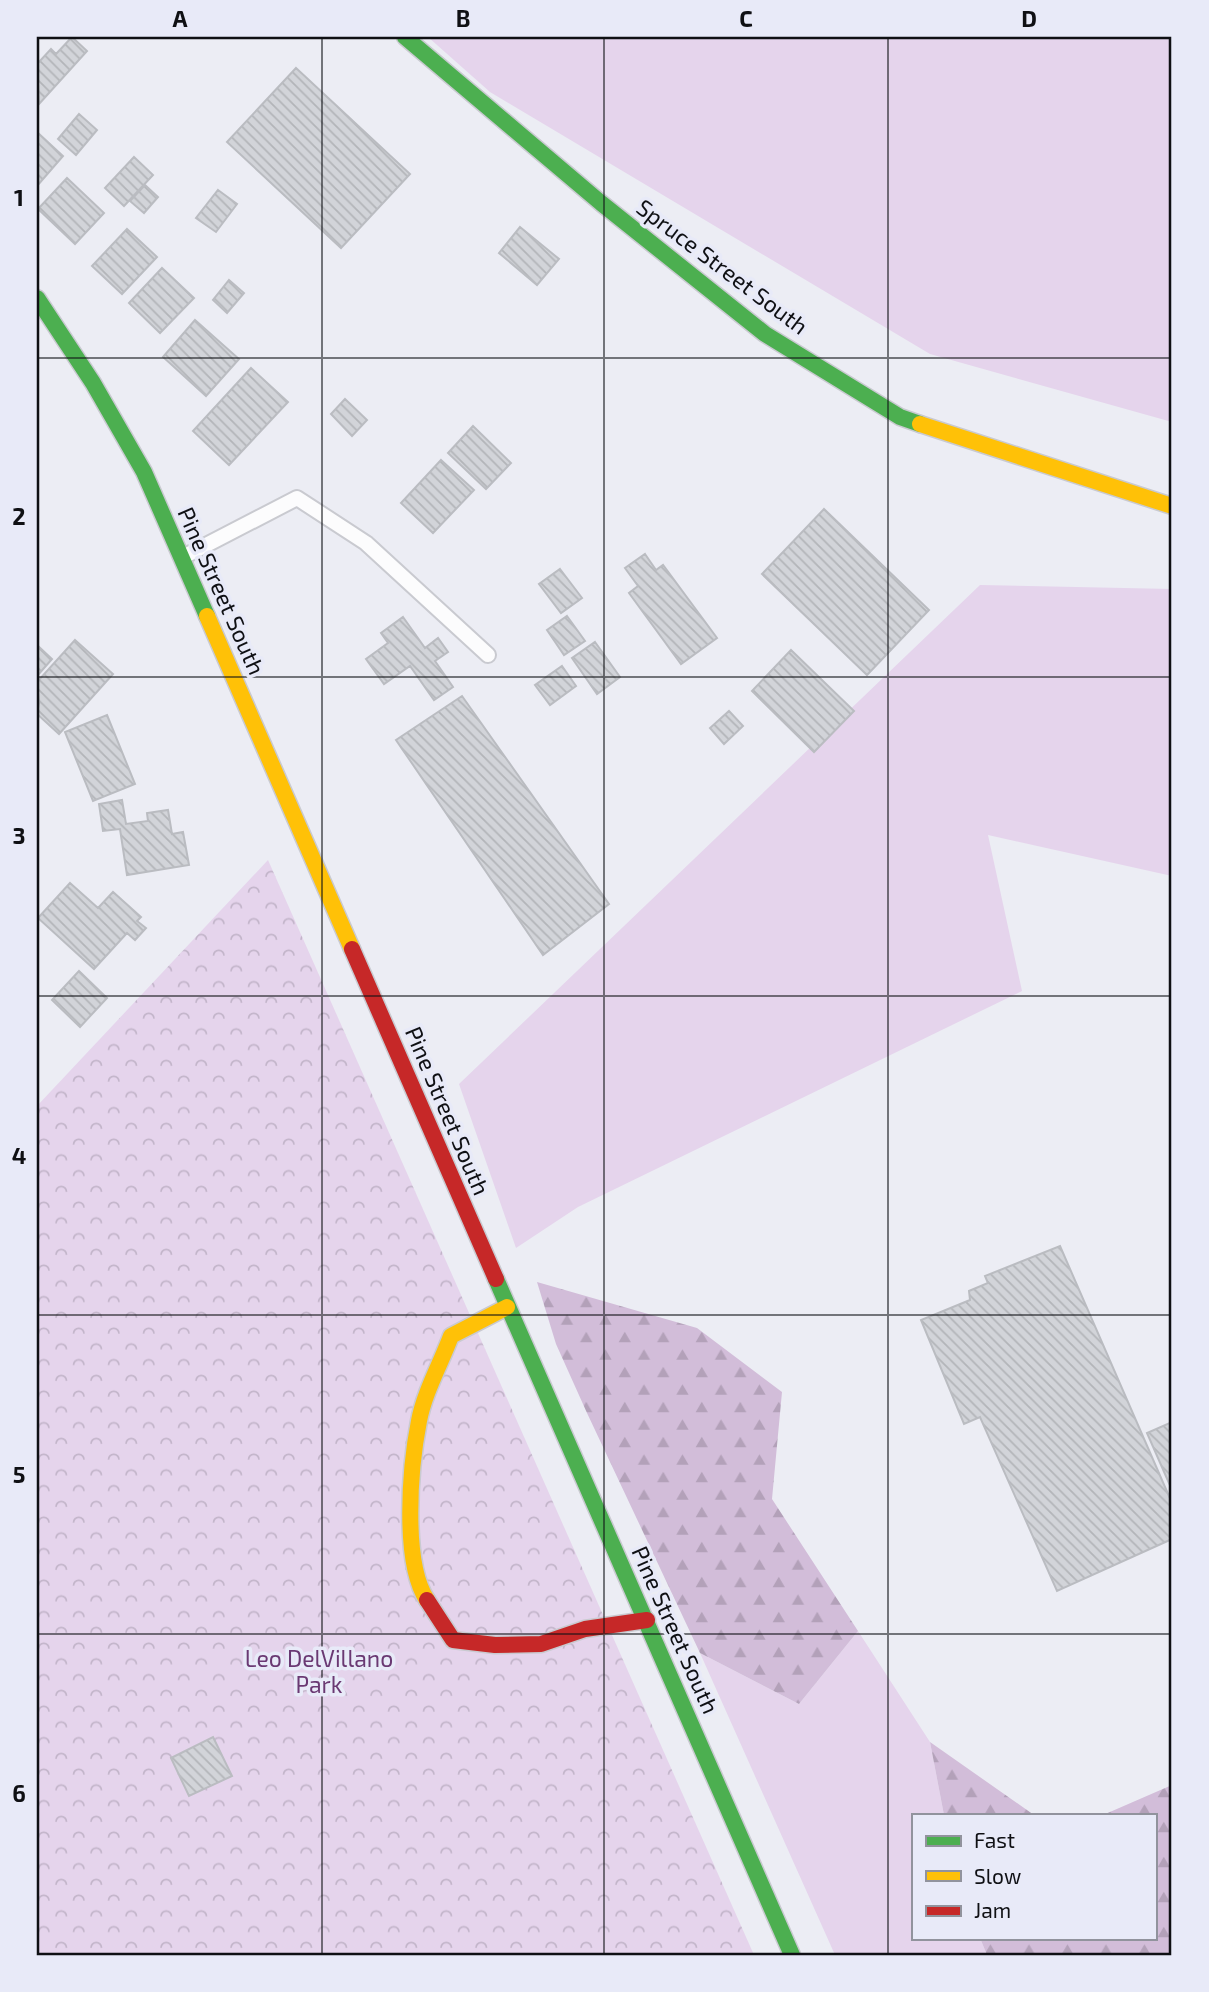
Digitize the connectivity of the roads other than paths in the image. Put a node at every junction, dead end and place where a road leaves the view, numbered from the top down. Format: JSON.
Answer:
{"nodes":[{"id":1,"x":405,"y":37,"type":"edge"},
{"id":2,"x":37,"y":298,"type":"edge"},
{"id":3,"x":1172,"y":506,"type":"edge"},
{"id":4,"x":182,"y":558,"type":"junction"},
{"id":5,"x":488,"y":654,"type":"dead end"},
{"id":6,"x":507,"y":1307,"type":"junction"},
{"id":7,"x":647,"y":1620,"type":"junction"},
{"id":8,"x":792,"y":1955,"type":"edge"}],
"edges":[{"from":1,"to":3,"type":"street","name":"Spruce Street South"},
{"from":2,"to":4,"type":"street","name":"Pine Street South"},
{"from":4,"to":5,"type":"lane"},
{"from":4,"to":6,"type":"street","name":"Pine Street South"},
{"from":6,"to":7,"type":"street","name":"Pine Street South"},
{"from":6,"to":7,"type":"street"},
{"from":7,"to":8,"type":"street","name":"Pine Street South"}]}
